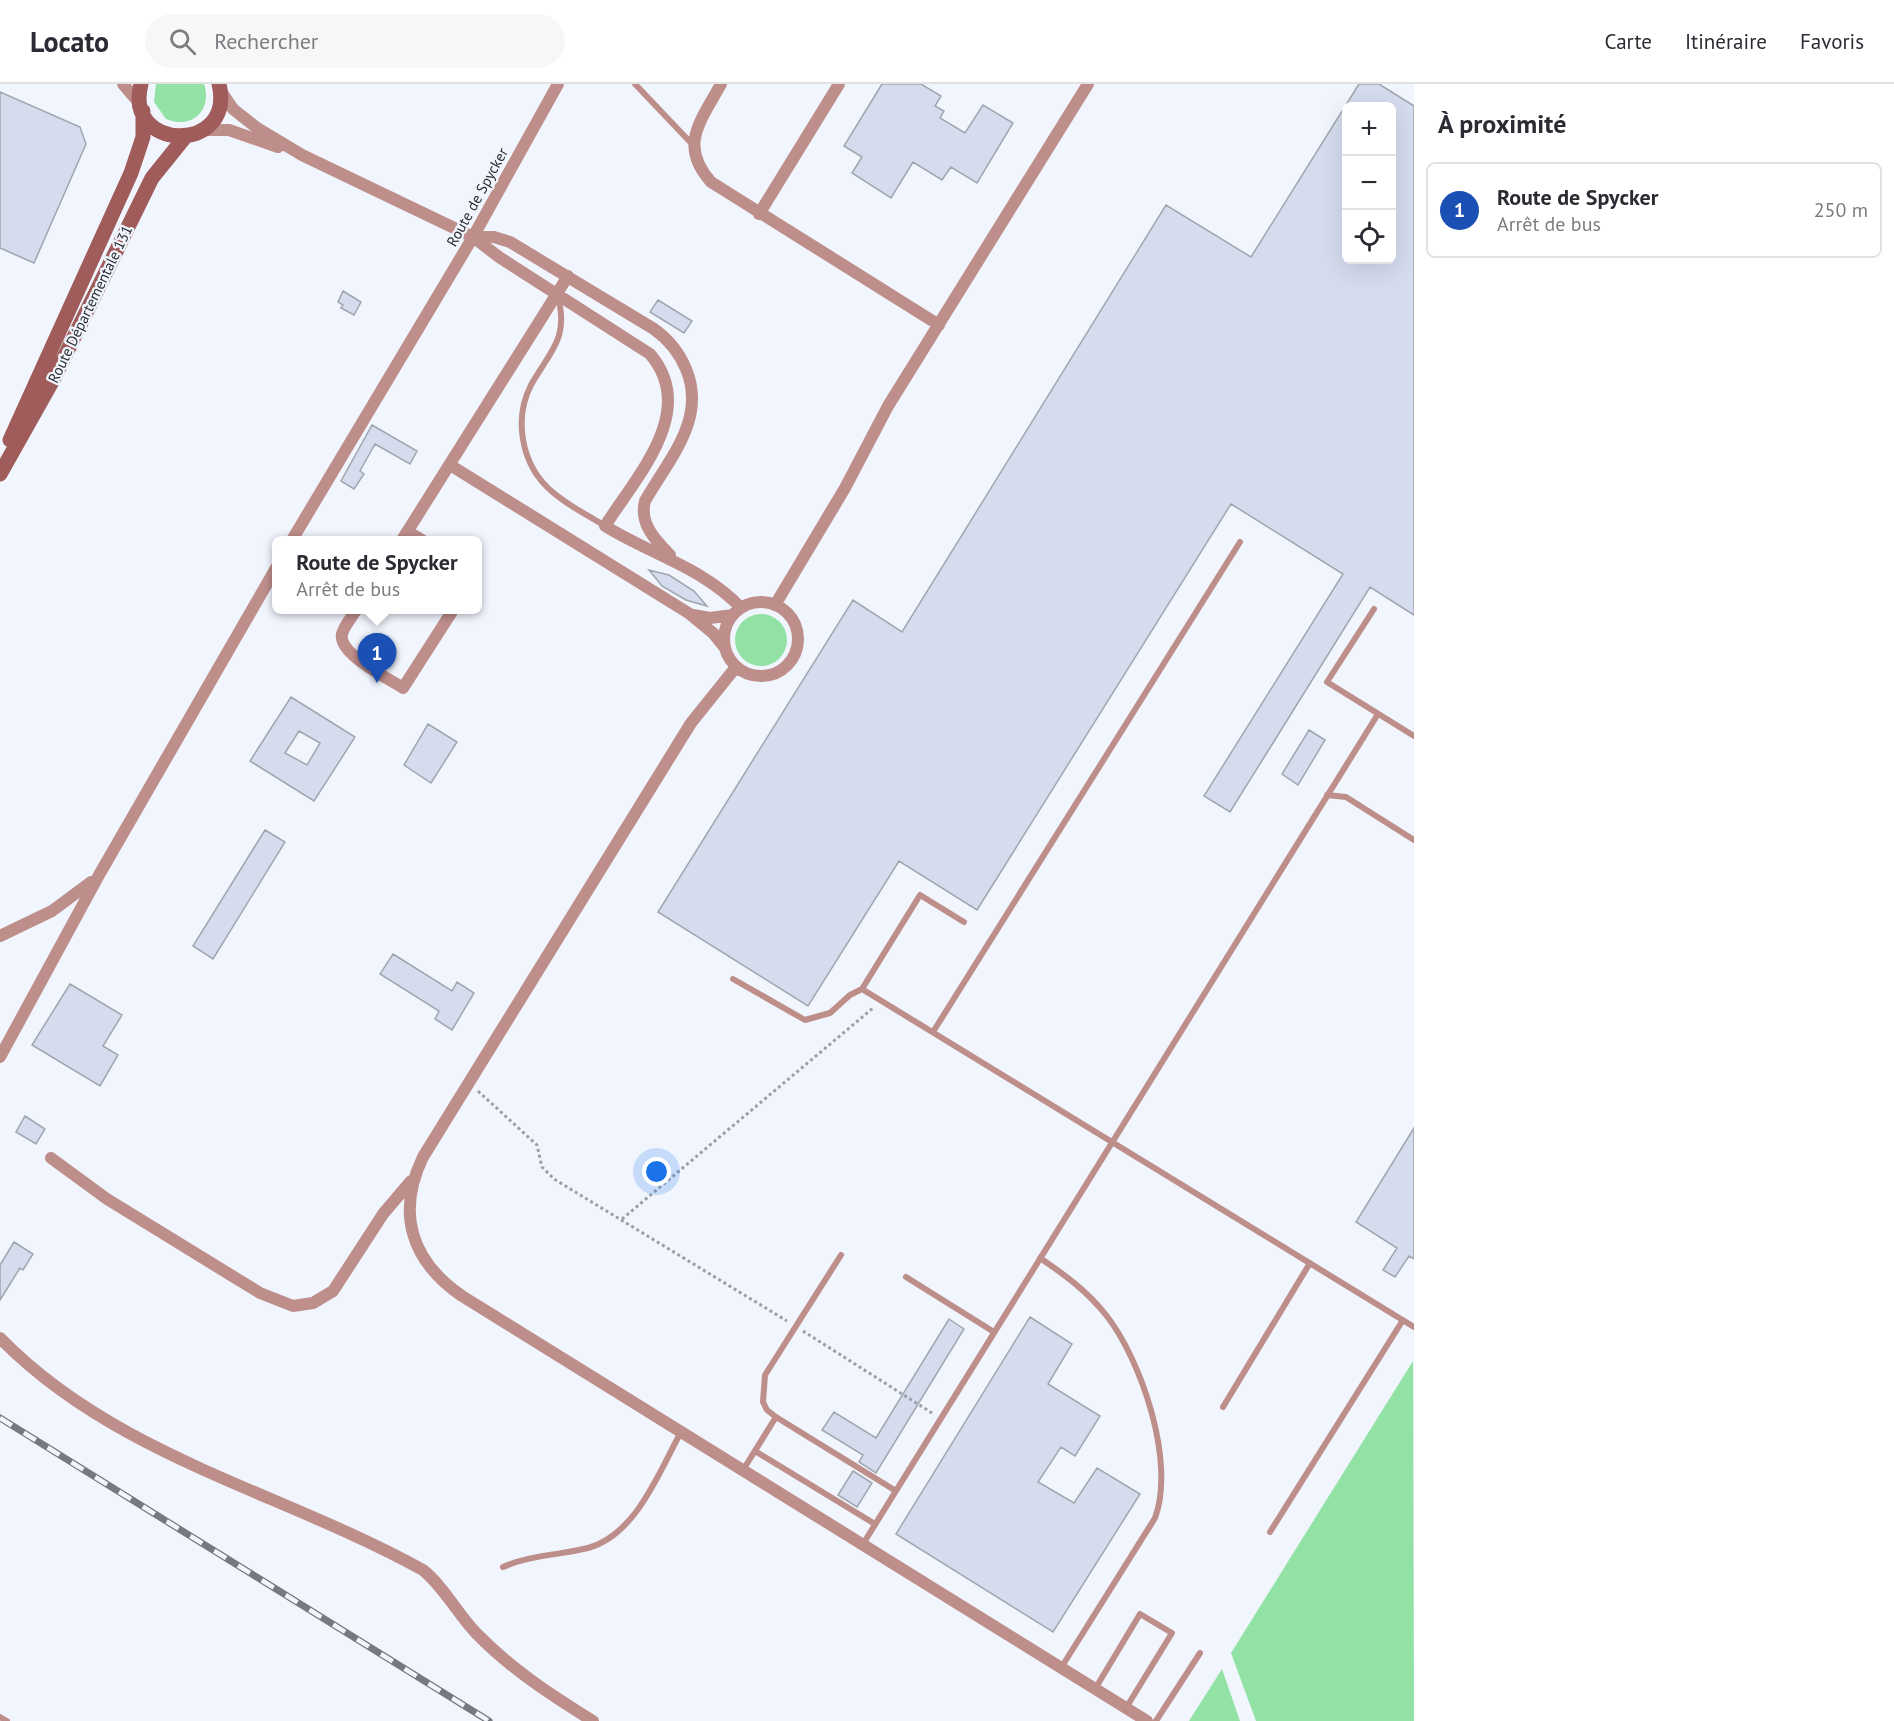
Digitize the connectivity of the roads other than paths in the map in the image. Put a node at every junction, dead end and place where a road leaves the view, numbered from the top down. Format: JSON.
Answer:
{"nodes":[{"id":1,"x":123,"y":84,"type":"edge"},
{"id":2,"x":141,"y":84,"type":"edge"},
{"id":3,"x":558,"y":84,"type":"edge"},
{"id":4,"x":635,"y":84,"type":"edge"},
{"id":5,"x":721,"y":84,"type":"edge"},
{"id":6,"x":839,"y":84,"type":"edge"},
{"id":7,"x":1088,"y":84,"type":"edge"},
{"id":8,"x":219,"y":87,"type":"edge"},
{"id":9,"x":141,"y":108,"type":"junction"},
{"id":10,"x":202,"y":130,"type":"junction"},
{"id":11,"x":185,"y":137,"type":"junction"},
{"id":12,"x":693,"y":145,"type":"junction"},
{"id":13,"x":302,"y":155,"type":"junction"},
{"id":14,"x":759,"y":214,"type":"junction"},
{"id":15,"x":473,"y":237,"type":"junction"},
{"id":16,"x":568,"y":276,"type":"junction"},
{"id":17,"x":557,"y":293,"type":"junction"},
{"id":18,"x":939,"y":324,"type":"junction"},
{"id":19,"x":0,"y":462,"type":"edge"},
{"id":20,"x":450,"y":465,"type":"junction"},
{"id":21,"x":0,"y":474,"type":"edge"},
{"id":22,"x":605,"y":526,"type":"junction"},
{"id":23,"x":294,"y":536,"type":"edge"},
{"id":24,"x":405,"y":536,"type":"edge"},
{"id":25,"x":1240,"y":542,"type":"dead end"},
{"id":26,"x":676,"y":561,"type":"junction"},
{"id":27,"x":272,"y":575,"type":"edge"},
{"id":28,"x":775,"y":605,"type":"junction"},
{"id":29,"x":1374,"y":609,"type":"dead end"},
{"id":30,"x":737,"y":611,"type":"junction"},
{"id":31,"x":353,"y":614,"type":"edge"},
{"id":32,"x":450,"y":614,"type":"edge"},
{"id":33,"x":690,"y":614,"type":"junction"},
{"id":34,"x":725,"y":648,"type":"junction"},
{"id":35,"x":736,"y":667,"type":"junction"},
{"id":36,"x":1378,"y":714,"type":"junction"},
{"id":37,"x":1414,"y":736,"type":"edge"},
{"id":38,"x":1327,"y":795,"type":"junction"},
{"id":39,"x":1414,"y":840,"type":"edge"},
{"id":40,"x":99,"y":875,"type":"junction"},
{"id":41,"x":964,"y":922,"type":"dead end"},
{"id":42,"x":0,"y":936,"type":"edge"},
{"id":43,"x":733,"y":979,"type":"dead end"},
{"id":44,"x":862,"y":989,"type":"junction"},
{"id":45,"x":933,"y":1032,"type":"junction"},
{"id":46,"x":0,"y":1057,"type":"edge"},
{"id":47,"x":1112,"y":1142,"type":"junction"},
{"id":48,"x":51,"y":1158,"type":"dead end"},
{"id":49,"x":413,"y":1179,"type":"junction"},
{"id":50,"x":841,"y":1255,"type":"dead end"},
{"id":51,"x":1040,"y":1258,"type":"junction"},
{"id":52,"x":1310,"y":1263,"type":"junction"},
{"id":53,"x":906,"y":1277,"type":"dead end"},
{"id":54,"x":1403,"y":1320,"type":"junction"},
{"id":55,"x":1414,"y":1327,"type":"edge"},
{"id":56,"x":994,"y":1332,"type":"junction"},
{"id":57,"x":0,"y":1338,"type":"edge"},
{"id":58,"x":1223,"y":1407,"type":"dead end"},
{"id":59,"x":776,"y":1417,"type":"junction"},
{"id":60,"x":682,"y":1432,"type":"junction"},
{"id":61,"x":755,"y":1450,"type":"junction"},
{"id":62,"x":743,"y":1470,"type":"junction"},
{"id":63,"x":896,"y":1491,"type":"junction"},
{"id":64,"x":875,"y":1524,"type":"junction"},
{"id":65,"x":1269,"y":1532,"type":"dead end"},
{"id":66,"x":863,"y":1544,"type":"junction"},
{"id":67,"x":503,"y":1567,"type":"dead end"},
{"id":68,"x":1200,"y":1653,"type":"dead end"},
{"id":69,"x":1061,"y":1668,"type":"junction"},
{"id":70,"x":1095,"y":1689,"type":"junction"},
{"id":71,"x":1126,"y":1708,"type":"junction"},
{"id":72,"x":0,"y":1717,"type":"edge"},
{"id":73,"x":7,"y":1721,"type":"edge"},
{"id":74,"x":593,"y":1721,"type":"edge"},
{"id":75,"x":1148,"y":1721,"type":"edge"},
{"id":76,"x":1156,"y":1721,"type":"edge"}],
"edges":[{"from":1,"to":9,"type":"street"},
{"from":2,"to":9,"type":"main road","name":"Route Départementale 131"},
{"from":3,"to":15,"type":"street","name":"Route de Spycker"},
{"from":4,"to":12,"type":"lane"},
{"from":5,"to":12,"type":"street"},
{"from":6,"to":14,"type":"street"},
{"from":7,"to":18,"type":"street"},
{"from":8,"to":10,"type":"main road"},
{"from":8,"to":13,"type":"street"},
{"from":9,"to":11,"type":"main road"},
{"from":9,"to":19,"type":"main road","name":"Route Départementale 131"},
{"from":10,"to":11,"type":"main road"},
{"from":10,"to":13,"type":"street"},
{"from":11,"to":21,"type":"main road","name":"Route Départementale 131"},
{"from":12,"to":14,"type":"street"},
{"from":13,"to":15,"type":"street"},
{"from":14,"to":18,"type":"street"},
{"from":15,"to":16,"type":"street"},
{"from":15,"to":17,"type":"street"},
{"from":15,"to":23,"type":"street","name":"Route de Spycker"},
{"from":16,"to":17,"type":"street"},
{"from":16,"to":26,"type":"street"},
{"from":17,"to":20,"type":"street"},
{"from":17,"to":22,"type":"lane"},
{"from":17,"to":22,"type":"street"},
{"from":18,"to":28,"type":"street"},
{"from":20,"to":24,"type":"street"},
{"from":20,"to":33,"type":"street"},
{"from":22,"to":26,"type":"street"},
{"from":25,"to":45,"type":"lane"},
{"from":26,"to":30,"type":"street"},
{"from":27,"to":40,"type":"street"},
{"from":28,"to":30,"type":"street"},
{"from":28,"to":35,"type":"street"},
{"from":29,"to":36,"type":"lane"},
{"from":30,"to":33,"type":"street"},
{"from":30,"to":34,"type":"street"},
{"from":31,"to":32,"type":"street"},
{"from":33,"to":34,"type":"street"},
{"from":34,"to":35,"type":"street"},
{"from":35,"to":49,"type":"street"},
{"from":36,"to":37,"type":"lane"},
{"from":36,"to":38,"type":"lane"},
{"from":38,"to":39,"type":"lane"},
{"from":38,"to":47,"type":"lane"},
{"from":40,"to":42,"type":"street"},
{"from":40,"to":46,"type":"street"},
{"from":41,"to":44,"type":"lane"},
{"from":43,"to":44,"type":"lane"},
{"from":44,"to":45,"type":"lane"},
{"from":45,"to":47,"type":"lane"},
{"from":47,"to":51,"type":"lane"},
{"from":47,"to":52,"type":"lane"},
{"from":48,"to":49,"type":"street"},
{"from":49,"to":60,"type":"street"},
{"from":50,"to":59,"type":"lane"},
{"from":51,"to":56,"type":"lane"},
{"from":51,"to":69,"type":"lane"},
{"from":52,"to":54,"type":"lane"},
{"from":52,"to":58,"type":"lane"},
{"from":53,"to":56,"type":"lane"},
{"from":54,"to":55,"type":"lane"},
{"from":54,"to":65,"type":"lane"},
{"from":56,"to":63,"type":"lane"},
{"from":57,"to":74,"type":"street"},
{"from":59,"to":61,"type":"lane"},
{"from":59,"to":63,"type":"lane"},
{"from":60,"to":62,"type":"street"},
{"from":60,"to":67,"type":"lane"},
{"from":61,"to":62,"type":"lane"},
{"from":61,"to":64,"type":"lane"},
{"from":62,"to":66,"type":"street"},
{"from":63,"to":64,"type":"lane"},
{"from":64,"to":66,"type":"lane"},
{"from":66,"to":69,"type":"street"},
{"from":68,"to":76,"type":"lane"},
{"from":69,"to":70,"type":"street"},
{"from":70,"to":71,"type":"street"},
{"from":70,"to":71,"type":"lane"},
{"from":71,"to":75,"type":"street"},
{"from":72,"to":73,"type":"lane"}]}
